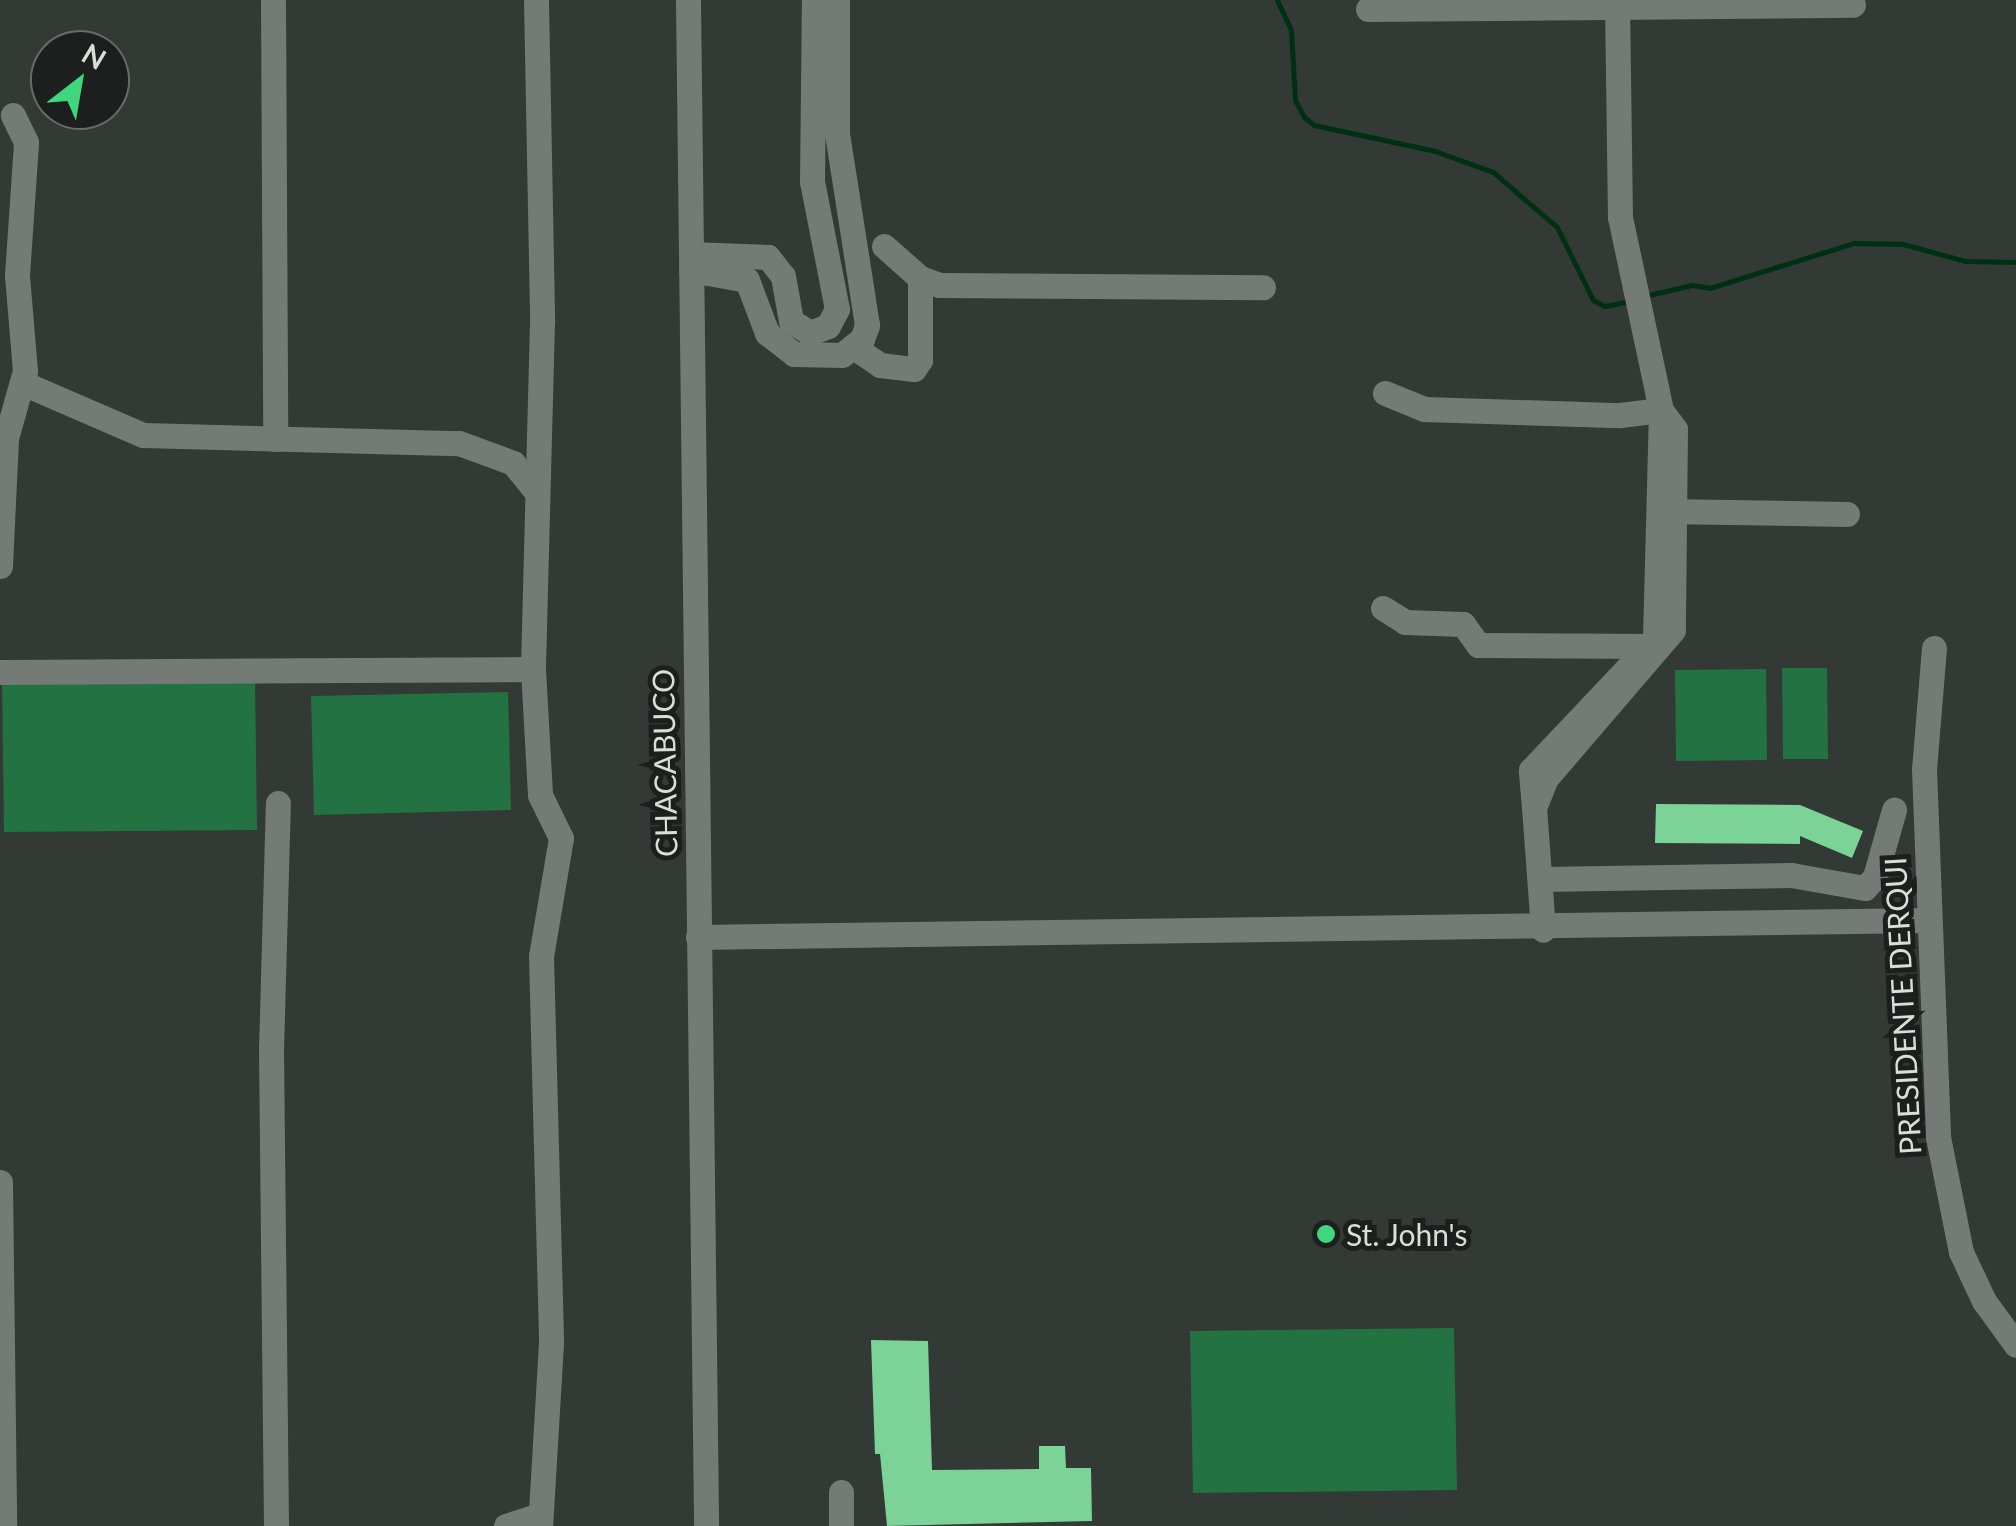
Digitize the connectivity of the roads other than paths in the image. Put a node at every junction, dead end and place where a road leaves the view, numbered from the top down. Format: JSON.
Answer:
{"nodes":[{"id":1,"x":272,"y":0,"type":"edge"},
{"id":2,"x":536,"y":0,"type":"edge"},
{"id":3,"x":688,"y":0,"type":"edge"},
{"id":4,"x":814,"y":0,"type":"edge"},
{"id":5,"x":837,"y":0,"type":"edge"},
{"id":6,"x":1617,"y":2,"type":"edge"},
{"id":7,"x":1854,"y":5,"type":"dead end"},
{"id":8,"x":1368,"y":9,"type":"dead end"},
{"id":9,"x":13,"y":114,"type":"dead end"},
{"id":10,"x":812,"y":160,"type":"junction"},
{"id":11,"x":844,"y":182,"type":"junction"},
{"id":12,"x":812,"y":187,"type":"junction"},
{"id":13,"x":884,"y":246,"type":"junction"},
{"id":14,"x":691,"y":262,"type":"junction"},
{"id":15,"x":857,"y":263,"type":"junction"},
{"id":16,"x":832,"y":273,"type":"junction"},
{"id":17,"x":920,"y":278,"type":"junction"},
{"id":18,"x":1263,"y":287,"type":"dead end"},
{"id":19,"x":855,"y":348,"type":"junction"},
{"id":20,"x":25,"y":384,"type":"junction"},
{"id":21,"x":1385,"y":393,"type":"dead end"},
{"id":22,"x":1661,"y":410,"type":"junction"},
{"id":23,"x":274,"y":439,"type":"junction"},
{"id":24,"x":536,"y":490,"type":"junction"},
{"id":25,"x":1666,"y":511,"type":"junction"},
{"id":26,"x":1847,"y":514,"type":"dead end"},
{"id":27,"x":0,"y":566,"type":"edge"},
{"id":28,"x":1384,"y":608,"type":"dead end"},
{"id":29,"x":1656,"y":646,"type":"junction"},
{"id":30,"x":1934,"y":648,"type":"dead end"},
{"id":31,"x":533,"y":669,"type":"junction"},
{"id":32,"x":0,"y":672,"type":"edge"},
{"id":33,"x":278,"y":804,"type":"dead end"},
{"id":34,"x":1894,"y":810,"type":"dead end"},
{"id":35,"x":1540,"y":879,"type":"junction"},
{"id":36,"x":1928,"y":920,"type":"junction"},
{"id":37,"x":1543,"y":930,"type":"junction"},
{"id":38,"x":698,"y":937,"type":"junction"},
{"id":39,"x":0,"y":1182,"type":"edge"},
{"id":40,"x":2016,"y":1345,"type":"edge"},
{"id":41,"x":842,"y":1492,"type":"dead end"},
{"id":42,"x":540,"y":1521,"type":"edge"},
{"id":43,"x":4,"y":1526,"type":"edge"},
{"id":44,"x":276,"y":1526,"type":"edge"},
{"id":45,"x":506,"y":1526,"type":"edge"},
{"id":46,"x":706,"y":1526,"type":"edge"},
{"id":47,"x":841,"y":1526,"type":"edge"}],
"edges":[{"from":1,"to":23,"type":"street"},
{"from":2,"to":24,"type":"street"},
{"from":3,"to":14,"type":"street","name":"CHACABUCO"},
{"from":4,"to":10,"type":"street"},
{"from":5,"to":11,"type":"street"},
{"from":6,"to":7,"type":"street"},
{"from":6,"to":8,"type":"street"},
{"from":6,"to":22,"type":"street"},
{"from":9,"to":20,"type":"street"},
{"from":10,"to":11,"type":"street"},
{"from":10,"to":12,"type":"street"},
{"from":11,"to":12,"type":"street"},
{"from":11,"to":13,"type":"street"},
{"from":11,"to":15,"type":"street"},
{"from":12,"to":16,"type":"street"},
{"from":13,"to":15,"type":"street"},
{"from":13,"to":17,"type":"street"},
{"from":14,"to":16,"type":"street"},
{"from":14,"to":19,"type":"street"},
{"from":14,"to":38,"type":"street","name":"CHACABUCO"},
{"from":15,"to":16,"type":"street"},
{"from":15,"to":19,"type":"street"},
{"from":17,"to":18,"type":"street"},
{"from":17,"to":19,"type":"street"},
{"from":20,"to":23,"type":"street"},
{"from":20,"to":27,"type":"street"},
{"from":21,"to":22,"type":"street"},
{"from":22,"to":25,"type":"street"},
{"from":23,"to":24,"type":"street"},
{"from":24,"to":31,"type":"street"},
{"from":25,"to":26,"type":"street"},
{"from":25,"to":29,"type":"street"},
{"from":28,"to":29,"type":"street"},
{"from":29,"to":35,"type":"street"},
{"from":30,"to":36,"type":"street","name":"PRESIDENTE DERQUI"},
{"from":31,"to":32,"type":"street"},
{"from":31,"to":42,"type":"street"},
{"from":33,"to":44,"type":"street"},
{"from":34,"to":35,"type":"street"},
{"from":35,"to":37,"type":"street"},
{"from":36,"to":37,"type":"street"},
{"from":36,"to":40,"type":"street","name":"PRESIDENTE DERQUI"},
{"from":37,"to":38,"type":"street"},
{"from":38,"to":46,"type":"street","name":"CHACABUCO"},
{"from":39,"to":43,"type":"street"},
{"from":41,"to":47,"type":"street"},
{"from":42,"to":45,"type":"street"}]}
